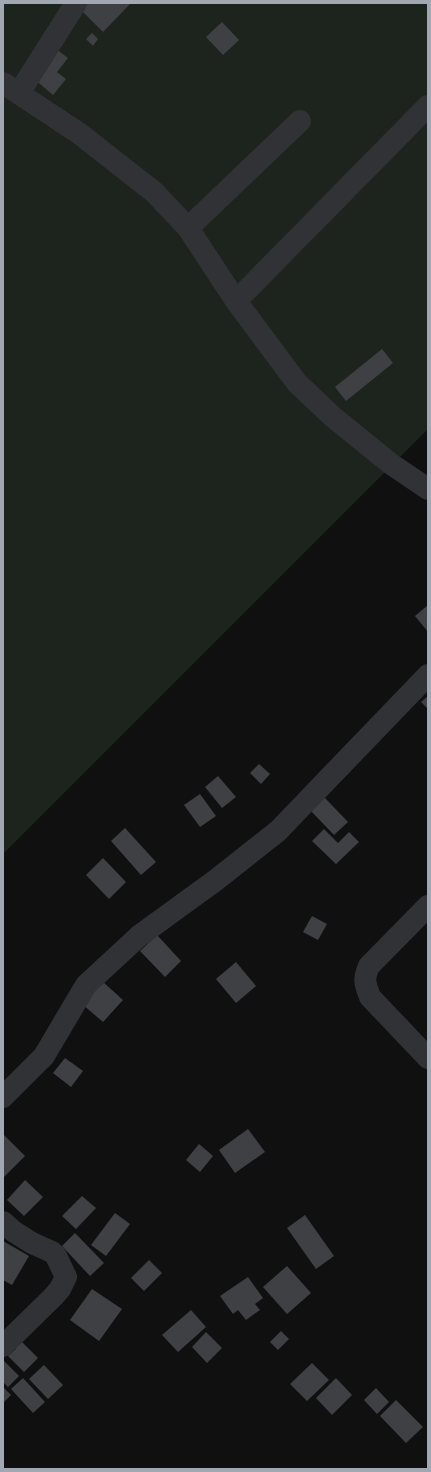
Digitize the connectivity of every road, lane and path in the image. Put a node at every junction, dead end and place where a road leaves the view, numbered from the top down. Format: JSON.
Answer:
{"nodes":[{"id":1,"x":76,"y":3,"type":"edge"},
{"id":2,"x":11,"y":88,"type":"edge"},
{"id":3,"x":428,"y":106,"type":"edge"},
{"id":4,"x":300,"y":122,"type":"dead end"},
{"id":5,"x":188,"y":228,"type":"junction"},
{"id":6,"x":236,"y":301,"type":"junction"},
{"id":7,"x":428,"y":490,"type":"edge"},
{"id":8,"x":428,"y":675,"type":"edge"},
{"id":9,"x":428,"y":906,"type":"edge"},
{"id":10,"x":428,"y":1058,"type":"edge"},
{"id":11,"x":3,"y":1097,"type":"edge"},
{"id":12,"x":3,"y":1222,"type":"edge"},
{"id":13,"x":3,"y":1346,"type":"edge"}],
"edges":[{"from":1,"to":2,"type":"street"},
{"from":2,"to":5,"type":"street"},
{"from":3,"to":6,"type":"street"},
{"from":4,"to":5,"type":"street"},
{"from":5,"to":6,"type":"street"},
{"from":6,"to":7,"type":"street"},
{"from":8,"to":11,"type":"street"},
{"from":9,"to":10,"type":"street"},
{"from":12,"to":13,"type":"street"}]}
